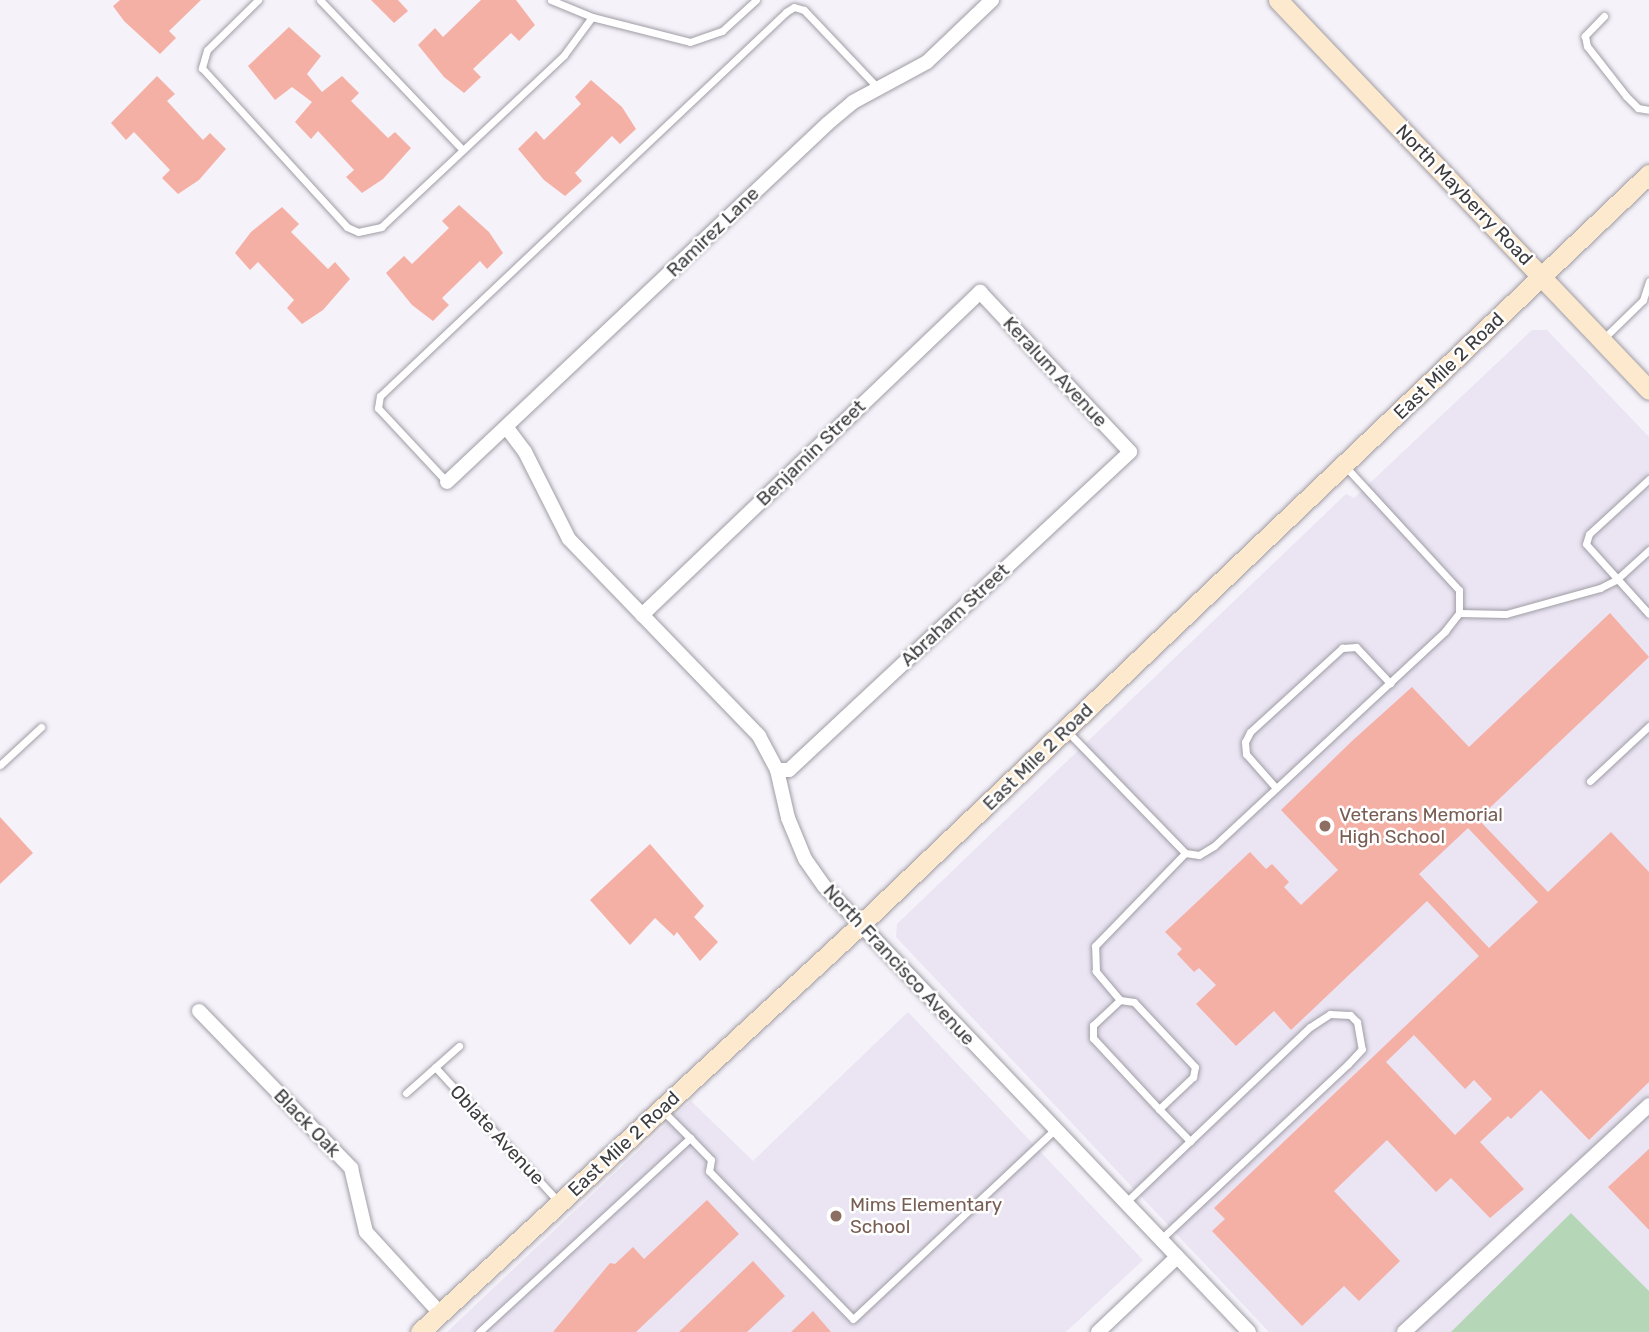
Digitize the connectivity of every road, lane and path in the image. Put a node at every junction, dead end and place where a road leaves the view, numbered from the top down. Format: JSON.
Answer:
{"nodes":[{"id":1,"x":258,"y":0,"type":"edge"},
{"id":2,"x":320,"y":0,"type":"edge"},
{"id":3,"x":551,"y":0,"type":"edge"},
{"id":4,"x":756,"y":0,"type":"edge"},
{"id":5,"x":992,"y":0,"type":"edge"},
{"id":6,"x":1278,"y":0,"type":"edge"},
{"id":7,"x":1604,"y":16,"type":"dead end"},
{"id":8,"x":592,"y":17,"type":"junction"},
{"id":9,"x":878,"y":88,"type":"junction"},
{"id":10,"x":1649,"y":110,"type":"edge"},
{"id":11,"x":463,"y":150,"type":"junction"},
{"id":12,"x":1649,"y":174,"type":"edge"},
{"id":13,"x":1542,"y":277,"type":"junction"},
{"id":14,"x":1649,"y":281,"type":"edge"},
{"id":15,"x":981,"y":292,"type":"joint"},
{"id":16,"x":1646,"y":300,"type":"edge"},
{"id":17,"x":1602,"y":340,"type":"junction"},
{"id":18,"x":1649,"y":390,"type":"edge"},
{"id":19,"x":507,"y":428,"type":"junction"},
{"id":20,"x":1130,"y":452,"type":"joint"},
{"id":21,"x":1344,"y":466,"type":"junction"},
{"id":22,"x":1649,"y":479,"type":"edge"},
{"id":23,"x":447,"y":482,"type":"joint"},
{"id":24,"x":1649,"y":550,"type":"edge"},
{"id":25,"x":1616,"y":580,"type":"junction"},
{"id":26,"x":1459,"y":613,"type":"junction"},
{"id":27,"x":1649,"y":614,"type":"edge"},
{"id":28,"x":642,"y":615,"type":"junction"},
{"id":29,"x":1390,"y":682,"type":"junction"},
{"id":30,"x":1649,"y":726,"type":"edge"},
{"id":31,"x":41,"y":727,"type":"dead end"},
{"id":32,"x":1066,"y":730,"type":"junction"},
{"id":33,"x":0,"y":765,"type":"edge"},
{"id":34,"x":777,"y":770,"type":"junction"},
{"id":35,"x":1590,"y":780,"type":"dead end"},
{"id":36,"x":1276,"y":788,"type":"junction"},
{"id":37,"x":1185,"y":853,"type":"junction"},
{"id":38,"x":859,"y":926,"type":"junction"},
{"id":39,"x":1120,"y":1000,"type":"junction"},
{"id":40,"x":199,"y":1011,"type":"dead end"},
{"id":41,"x":459,"y":1046,"type":"dead end"},
{"id":42,"x":435,"y":1068,"type":"junction"},
{"id":43,"x":405,"y":1093,"type":"dead end"},
{"id":44,"x":1649,"y":1105,"type":"edge"},
{"id":45,"x":661,"y":1109,"type":"junction"},
{"id":46,"x":1159,"y":1109,"type":"junction"},
{"id":47,"x":1055,"y":1129,"type":"junction"},
{"id":48,"x":690,"y":1138,"type":"junction"},
{"id":49,"x":1190,"y":1142,"type":"junction"},
{"id":50,"x":559,"y":1203,"type":"junction"},
{"id":51,"x":1125,"y":1203,"type":"junction"},
{"id":52,"x":1161,"y":1240,"type":"junction"},
{"id":53,"x":1177,"y":1257,"type":"junction"},
{"id":54,"x":440,"y":1313,"type":"junction"},
{"id":55,"x":420,"y":1332,"type":"edge"},
{"id":56,"x":479,"y":1332,"type":"edge"},
{"id":57,"x":1098,"y":1332,"type":"edge"},
{"id":58,"x":1249,"y":1332,"type":"edge"},
{"id":59,"x":1404,"y":1332,"type":"edge"}],
"edges":[{"from":1,"to":11,"type":"lane"},
{"from":2,"to":11,"type":"lane"},
{"from":3,"to":8,"type":"lane"},
{"from":4,"to":8,"type":"lane"},
{"from":5,"to":9,"type":"street","name":"Ramirez Lane"},
{"from":6,"to":13,"type":"main road","name":"North Mayberry Road"},
{"from":7,"to":10,"type":"lane"},
{"from":8,"to":11,"type":"lane"},
{"from":9,"to":19,"type":"street","name":"Ramirez Lane"},
{"from":9,"to":23,"type":"lane"},
{"from":12,"to":13,"type":"main road","name":"East Mile 2 Road"},
{"from":13,"to":17,"type":"main road","name":"North Mayberry Road"},
{"from":13,"to":21,"type":"main road","name":"East Mile 2 Road"},
{"from":14,"to":16,"type":"lane"},
{"from":15,"to":20,"type":"street","name":"Keralum Avenue"},
{"from":15,"to":28,"type":"street","name":"Benjamin Street"},
{"from":16,"to":17,"type":"lane"},
{"from":17,"to":18,"type":"main road","name":"North Mayberry Road"},
{"from":19,"to":23,"type":"street","name":"Ramirez Lane"},
{"from":19,"to":28,"type":"street","name":"North Francisco Avenue"},
{"from":20,"to":34,"type":"street","name":"Abraham Street"},
{"from":21,"to":26,"type":"lane"},
{"from":21,"to":32,"type":"main road","name":"East Mile 2 Road"},
{"from":22,"to":25,"type":"lane"},
{"from":24,"to":25,"type":"lane"},
{"from":25,"to":26,"type":"lane"},
{"from":25,"to":27,"type":"lane"},
{"from":26,"to":29,"type":"lane"},
{"from":28,"to":34,"type":"street","name":"North Francisco Avenue"},
{"from":29,"to":36,"type":"lane"},
{"from":29,"to":36,"type":"lane"},
{"from":30,"to":35,"type":"lane"},
{"from":31,"to":33,"type":"lane"},
{"from":32,"to":37,"type":"lane"},
{"from":32,"to":38,"type":"main road","name":"East Mile 2 Road"},
{"from":34,"to":38,"type":"street","name":"North Francisco Avenue"},
{"from":36,"to":37,"type":"lane"},
{"from":37,"to":39,"type":"lane"},
{"from":38,"to":45,"type":"main road","name":"East Mile 2 Road"},
{"from":38,"to":47,"type":"street","name":"North Francisco Avenue"},
{"from":39,"to":46,"type":"lane"},
{"from":39,"to":46,"type":"lane"},
{"from":40,"to":54,"type":"street","name":"Black Oak"},
{"from":41,"to":42,"type":"lane","name":"Oblate Avenue"},
{"from":42,"to":43,"type":"lane","name":"Oblate Avenue"},
{"from":42,"to":50,"type":"lane","name":"Oblate Avenue"},
{"from":44,"to":59,"type":"street"},
{"from":45,"to":48,"type":"lane"},
{"from":45,"to":50,"type":"main road","name":"East Mile 2 Road"},
{"from":46,"to":49,"type":"lane"},
{"from":47,"to":48,"type":"lane"},
{"from":47,"to":51,"type":"street","name":"North Francisco Avenue"},
{"from":48,"to":56,"type":"lane"},
{"from":49,"to":51,"type":"lane"},
{"from":49,"to":52,"type":"lane"},
{"from":50,"to":54,"type":"main road","name":"East Mile 2 Road"},
{"from":51,"to":52,"type":"street","name":"North Francisco Avenue"},
{"from":52,"to":53,"type":"street","name":"North Francisco Avenue"},
{"from":53,"to":57,"type":"street"},
{"from":53,"to":58,"type":"street","name":"North Francisco Avenue"},
{"from":54,"to":55,"type":"main road","name":"East Mile 2 Road"}]}
